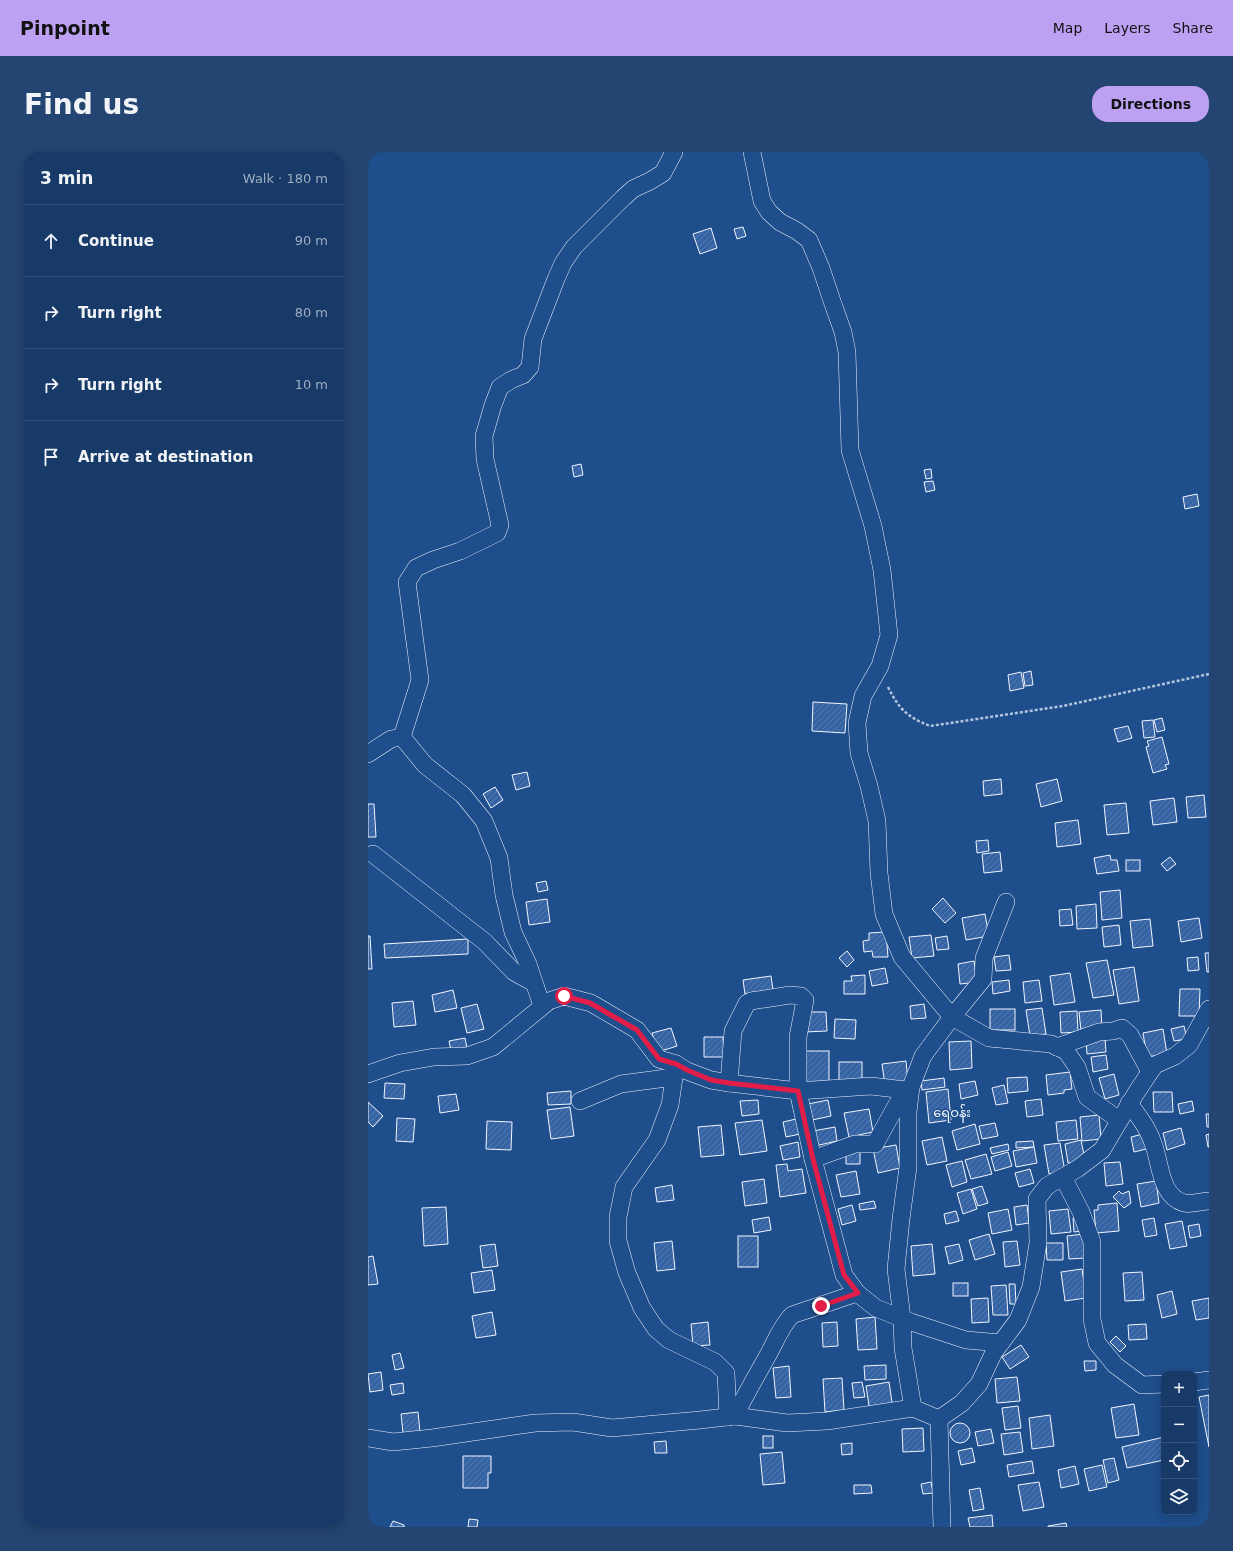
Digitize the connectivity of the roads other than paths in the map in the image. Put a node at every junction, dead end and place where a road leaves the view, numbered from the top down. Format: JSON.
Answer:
{"nodes":[{"id":1,"x":674,"y":152,"type":"edge"},
{"id":2,"x":752,"y":152,"type":"edge"},
{"id":3,"x":402,"y":737,"type":"junction"},
{"id":4,"x":368,"y":754,"type":"edge"},
{"id":5,"x":373,"y":854,"type":"dead end"},
{"id":6,"x":1006,"y":902,"type":"dead end"},
{"id":7,"x":534,"y":983,"type":"junction"},
{"id":8,"x":542,"y":1006,"type":"junction"},
{"id":9,"x":1209,"y":1009,"type":"edge"},
{"id":10,"x":952,"y":1017,"type":"junction"},
{"id":11,"x":1057,"y":1047,"type":"junction"},
{"id":12,"x":675,"y":1070,"type":"junction"},
{"id":13,"x":1150,"y":1072,"type":"junction"},
{"id":14,"x":368,"y":1074,"type":"edge"},
{"id":15,"x":729,"y":1083,"type":"junction"},
{"id":16,"x":908,"y":1088,"type":"junction"},
{"id":17,"x":798,"y":1091,"type":"junction"},
{"id":18,"x":580,"y":1102,"type":"dead end"},
{"id":19,"x":1129,"y":1103,"type":"junction"},
{"id":20,"x":1119,"y":1120,"type":"junction"},
{"id":21,"x":813,"y":1159,"type":"junction"},
{"id":22,"x":1063,"y":1177,"type":"junction"},
{"id":23,"x":1209,"y":1201,"type":"edge"},
{"id":24,"x":858,"y":1293,"type":"junction"},
{"id":25,"x":902,"y":1318,"type":"junction"},
{"id":26,"x":1001,"y":1342,"type":"junction"},
{"id":27,"x":1209,"y":1380,"type":"edge"},
{"id":28,"x":1197,"y":1382,"type":"edge"},
{"id":29,"x":1161,"y":1384,"type":"edge"},
{"id":30,"x":913,"y":1408,"type":"junction"},
{"id":31,"x":732,"y":1416,"type":"junction"},
{"id":32,"x":939,"y":1419,"type":"junction"},
{"id":33,"x":368,"y":1438,"type":"edge"},
{"id":34,"x":942,"y":1527,"type":"edge"}],
"edges":[{"from":1,"to":3,"type":"street"},
{"from":2,"to":10,"type":"street"},
{"from":3,"to":4,"type":"street"},
{"from":3,"to":7,"type":"street"},
{"from":5,"to":7,"type":"street"},
{"from":6,"to":10,"type":"street"},
{"from":7,"to":8,"type":"street"},
{"from":8,"to":12,"type":"street"},
{"from":8,"to":14,"type":"street"},
{"from":9,"to":13,"type":"street"},
{"from":10,"to":11,"type":"street"},
{"from":10,"to":16,"type":"street"},
{"from":11,"to":13,"type":"street"},
{"from":11,"to":20,"type":"street"},
{"from":12,"to":15,"type":"street"},
{"from":12,"to":18,"type":"street"},
{"from":12,"to":31,"type":"street"},
{"from":13,"to":19,"type":"street"},
{"from":15,"to":17,"type":"street"},
{"from":15,"to":17,"type":"street"},
{"from":16,"to":17,"type":"street"},
{"from":16,"to":21,"type":"street"},
{"from":16,"to":25,"type":"street"},
{"from":17,"to":21,"type":"street"},
{"from":19,"to":20,"type":"street"},
{"from":19,"to":23,"type":"street"},
{"from":20,"to":22,"type":"street"},
{"from":21,"to":24,"type":"street"},
{"from":22,"to":26,"type":"street"},
{"from":22,"to":29,"type":"street"},
{"from":24,"to":25,"type":"street"},
{"from":24,"to":31,"type":"street"},
{"from":25,"to":26,"type":"street"},
{"from":25,"to":30,"type":"street"},
{"from":26,"to":32,"type":"street"},
{"from":27,"to":28,"type":"street"},
{"from":30,"to":31,"type":"street"},
{"from":30,"to":32,"type":"street"},
{"from":31,"to":33,"type":"street"},
{"from":32,"to":34,"type":"street"}]}
